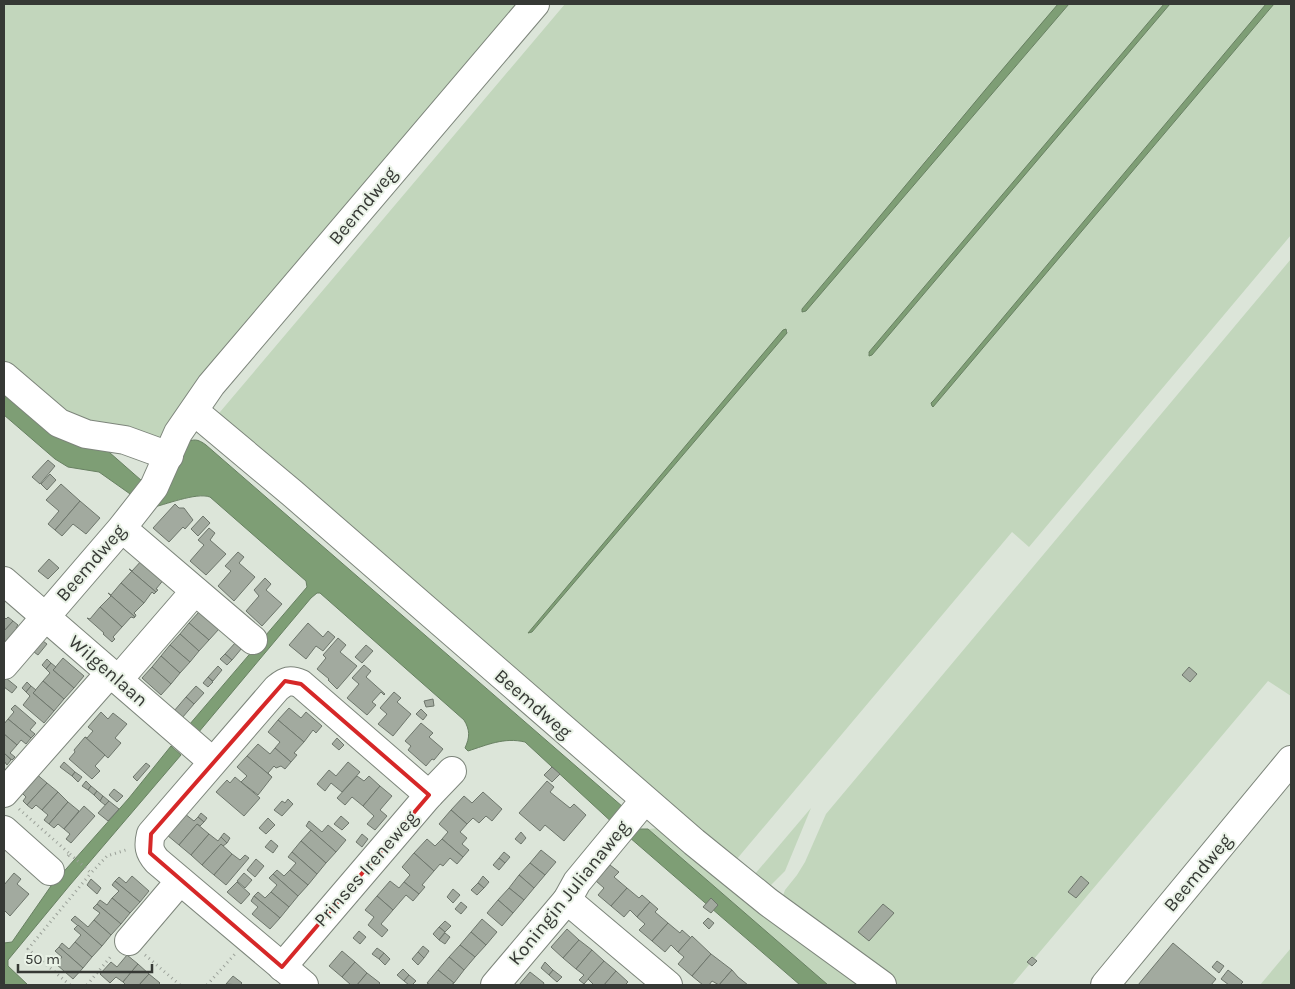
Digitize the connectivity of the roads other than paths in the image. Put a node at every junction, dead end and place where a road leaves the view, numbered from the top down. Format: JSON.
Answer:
{"nodes":[{"id":1,"x":535,"y":4,"type":"edge"},
{"id":2,"x":4,"y":376,"type":"edge"},
{"id":3,"x":194,"y":411,"type":"junction"},
{"id":4,"x":169,"y":456,"type":"junction"},
{"id":5,"x":131,"y":536,"type":"dead end"},
{"id":6,"x":4,"y":581,"type":"edge"},
{"id":7,"x":195,"y":591,"type":"junction"},
{"id":8,"x":44,"y":616,"type":"junction"},
{"id":9,"x":253,"y":640,"type":"dead end"},
{"id":10,"x":4,"y":665,"type":"edge"},
{"id":11,"x":114,"y":677,"type":"junction"},
{"id":12,"x":1291,"y":760,"type":"edge"},
{"id":13,"x":212,"y":762,"type":"junction"},
{"id":14,"x":452,"y":771,"type":"dead end"},
{"id":15,"x":4,"y":793,"type":"edge"},
{"id":16,"x":429,"y":795,"type":"junction"},
{"id":17,"x":644,"y":801,"type":"junction"},
{"id":18,"x":4,"y":830,"type":"edge"},
{"id":19,"x":50,"y":871,"type":"dead end"},
{"id":20,"x":180,"y":881,"type":"junction"},
{"id":21,"x":567,"y":900,"type":"junction"},
{"id":22,"x":129,"y":941,"type":"dead end"},
{"id":23,"x":282,"y":967,"type":"junction"},
{"id":24,"x":304,"y":985,"type":"edge"},
{"id":25,"x":495,"y":985,"type":"edge"},
{"id":26,"x":668,"y":985,"type":"edge"},
{"id":27,"x":882,"y":985,"type":"edge"},
{"id":28,"x":1105,"y":985,"type":"edge"}],
"edges":[{"from":1,"to":3,"type":"street","name":"Beemdweg"},
{"from":2,"to":4,"type":"street"},
{"from":3,"to":4,"type":"street","name":"Beemdweg"},
{"from":3,"to":17,"type":"street","name":"Beemdweg"},
{"from":4,"to":8,"type":"street","name":"Beemdweg"},
{"from":5,"to":7,"type":"street"},
{"from":6,"to":8,"type":"street","name":"Wilgenlaan"},
{"from":7,"to":9,"type":"street"},
{"from":7,"to":11,"type":"street"},
{"from":8,"to":10,"type":"street","name":"Beemdweg"},
{"from":8,"to":11,"type":"street","name":"Wilgenlaan"},
{"from":11,"to":13,"type":"street","name":"Wilgenlaan"},
{"from":11,"to":15,"type":"street"},
{"from":12,"to":28,"type":"street","name":"Beemdweg"},
{"from":13,"to":16,"type":"street"},
{"from":13,"to":20,"type":"street"},
{"from":14,"to":16,"type":"street","name":"Prinses Ireneweg"},
{"from":16,"to":23,"type":"street","name":"Prinses Ireneweg"},
{"from":17,"to":21,"type":"street","name":"Koningin Julianaweg"},
{"from":17,"to":27,"type":"street","name":"Beemdweg"},
{"from":18,"to":19,"type":"street"},
{"from":20,"to":22,"type":"street"},
{"from":20,"to":23,"type":"street"},
{"from":21,"to":25,"type":"street","name":"Koningin Julianaweg"},
{"from":21,"to":26,"type":"street"},
{"from":23,"to":24,"type":"street"}]}
